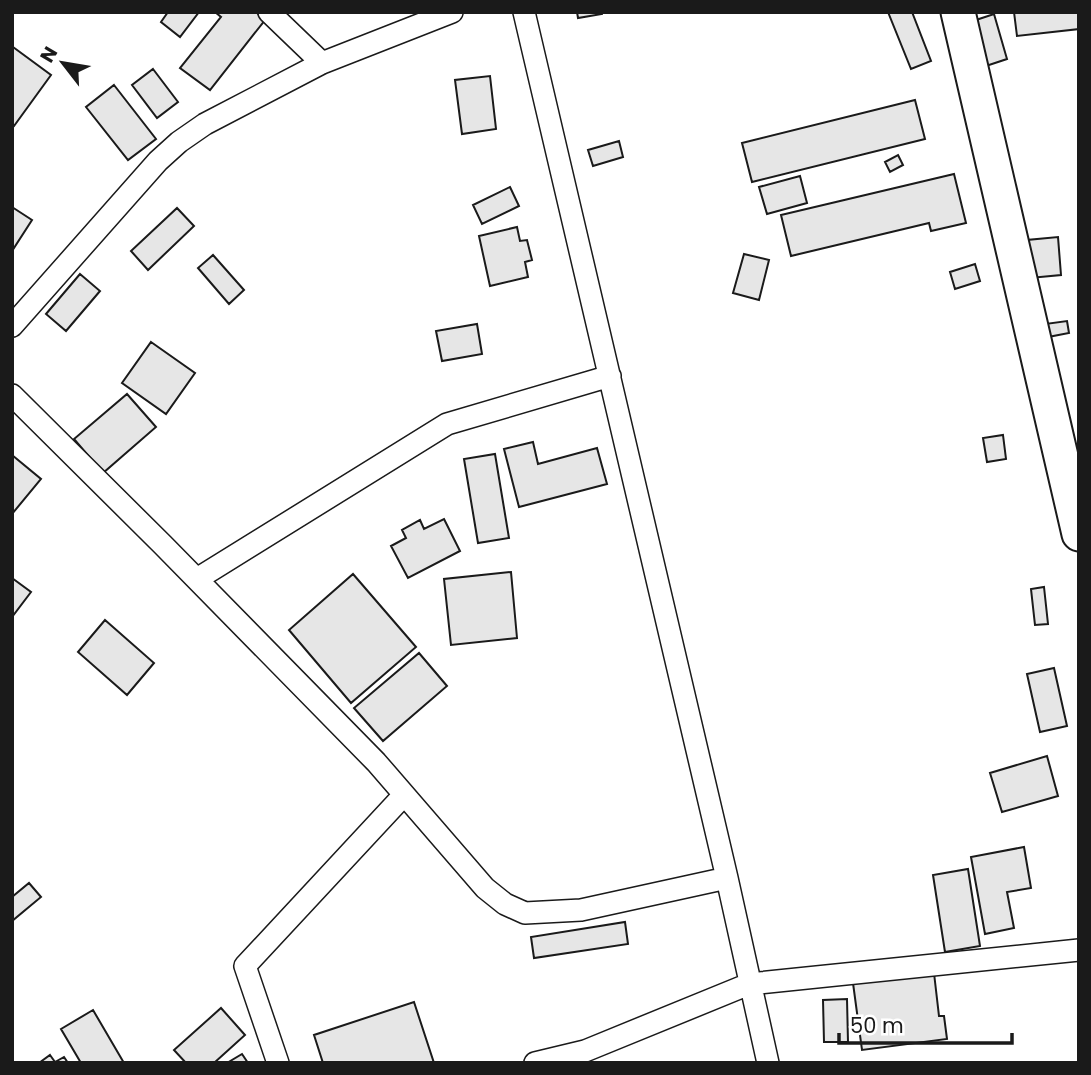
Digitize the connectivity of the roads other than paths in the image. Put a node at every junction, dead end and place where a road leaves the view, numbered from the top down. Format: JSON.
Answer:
{"nodes":[{"id":1,"x":269,"y":12,"type":"edge"},
{"id":2,"x":452,"y":12,"type":"edge"},
{"id":3,"x":524,"y":12,"type":"edge"},
{"id":4,"x":958,"y":12,"type":"edge"},
{"id":5,"x":322,"y":63,"type":"junction"},
{"id":6,"x":12,"y":326,"type":"edge"},
{"id":7,"x":610,"y":376,"type":"junction"},
{"id":8,"x":12,"y":395,"type":"edge"},
{"id":9,"x":1079,"y":534,"type":"edge"},
{"id":10,"x":197,"y":579,"type":"junction"},
{"id":11,"x":404,"y":795,"type":"junction"},
{"id":12,"x":727,"y":878,"type":"junction"},
{"id":13,"x":1079,"y":950,"type":"edge"},
{"id":14,"x":749,"y":984,"type":"junction"},
{"id":15,"x":278,"y":1063,"type":"edge"},
{"id":16,"x":535,"y":1063,"type":"edge"},
{"id":17,"x":768,"y":1063,"type":"edge"}],
"edges":[{"from":1,"to":5,"type":"street"},
{"from":2,"to":5,"type":"street"},
{"from":3,"to":7,"type":"street"},
{"from":4,"to":9,"type":"main road"},
{"from":5,"to":6,"type":"street"},
{"from":7,"to":10,"type":"street"},
{"from":7,"to":12,"type":"street"},
{"from":8,"to":10,"type":"street"},
{"from":10,"to":11,"type":"street"},
{"from":11,"to":12,"type":"street"},
{"from":11,"to":15,"type":"street"},
{"from":12,"to":14,"type":"street"},
{"from":13,"to":14,"type":"street"},
{"from":14,"to":16,"type":"street"},
{"from":14,"to":17,"type":"street"}]}
